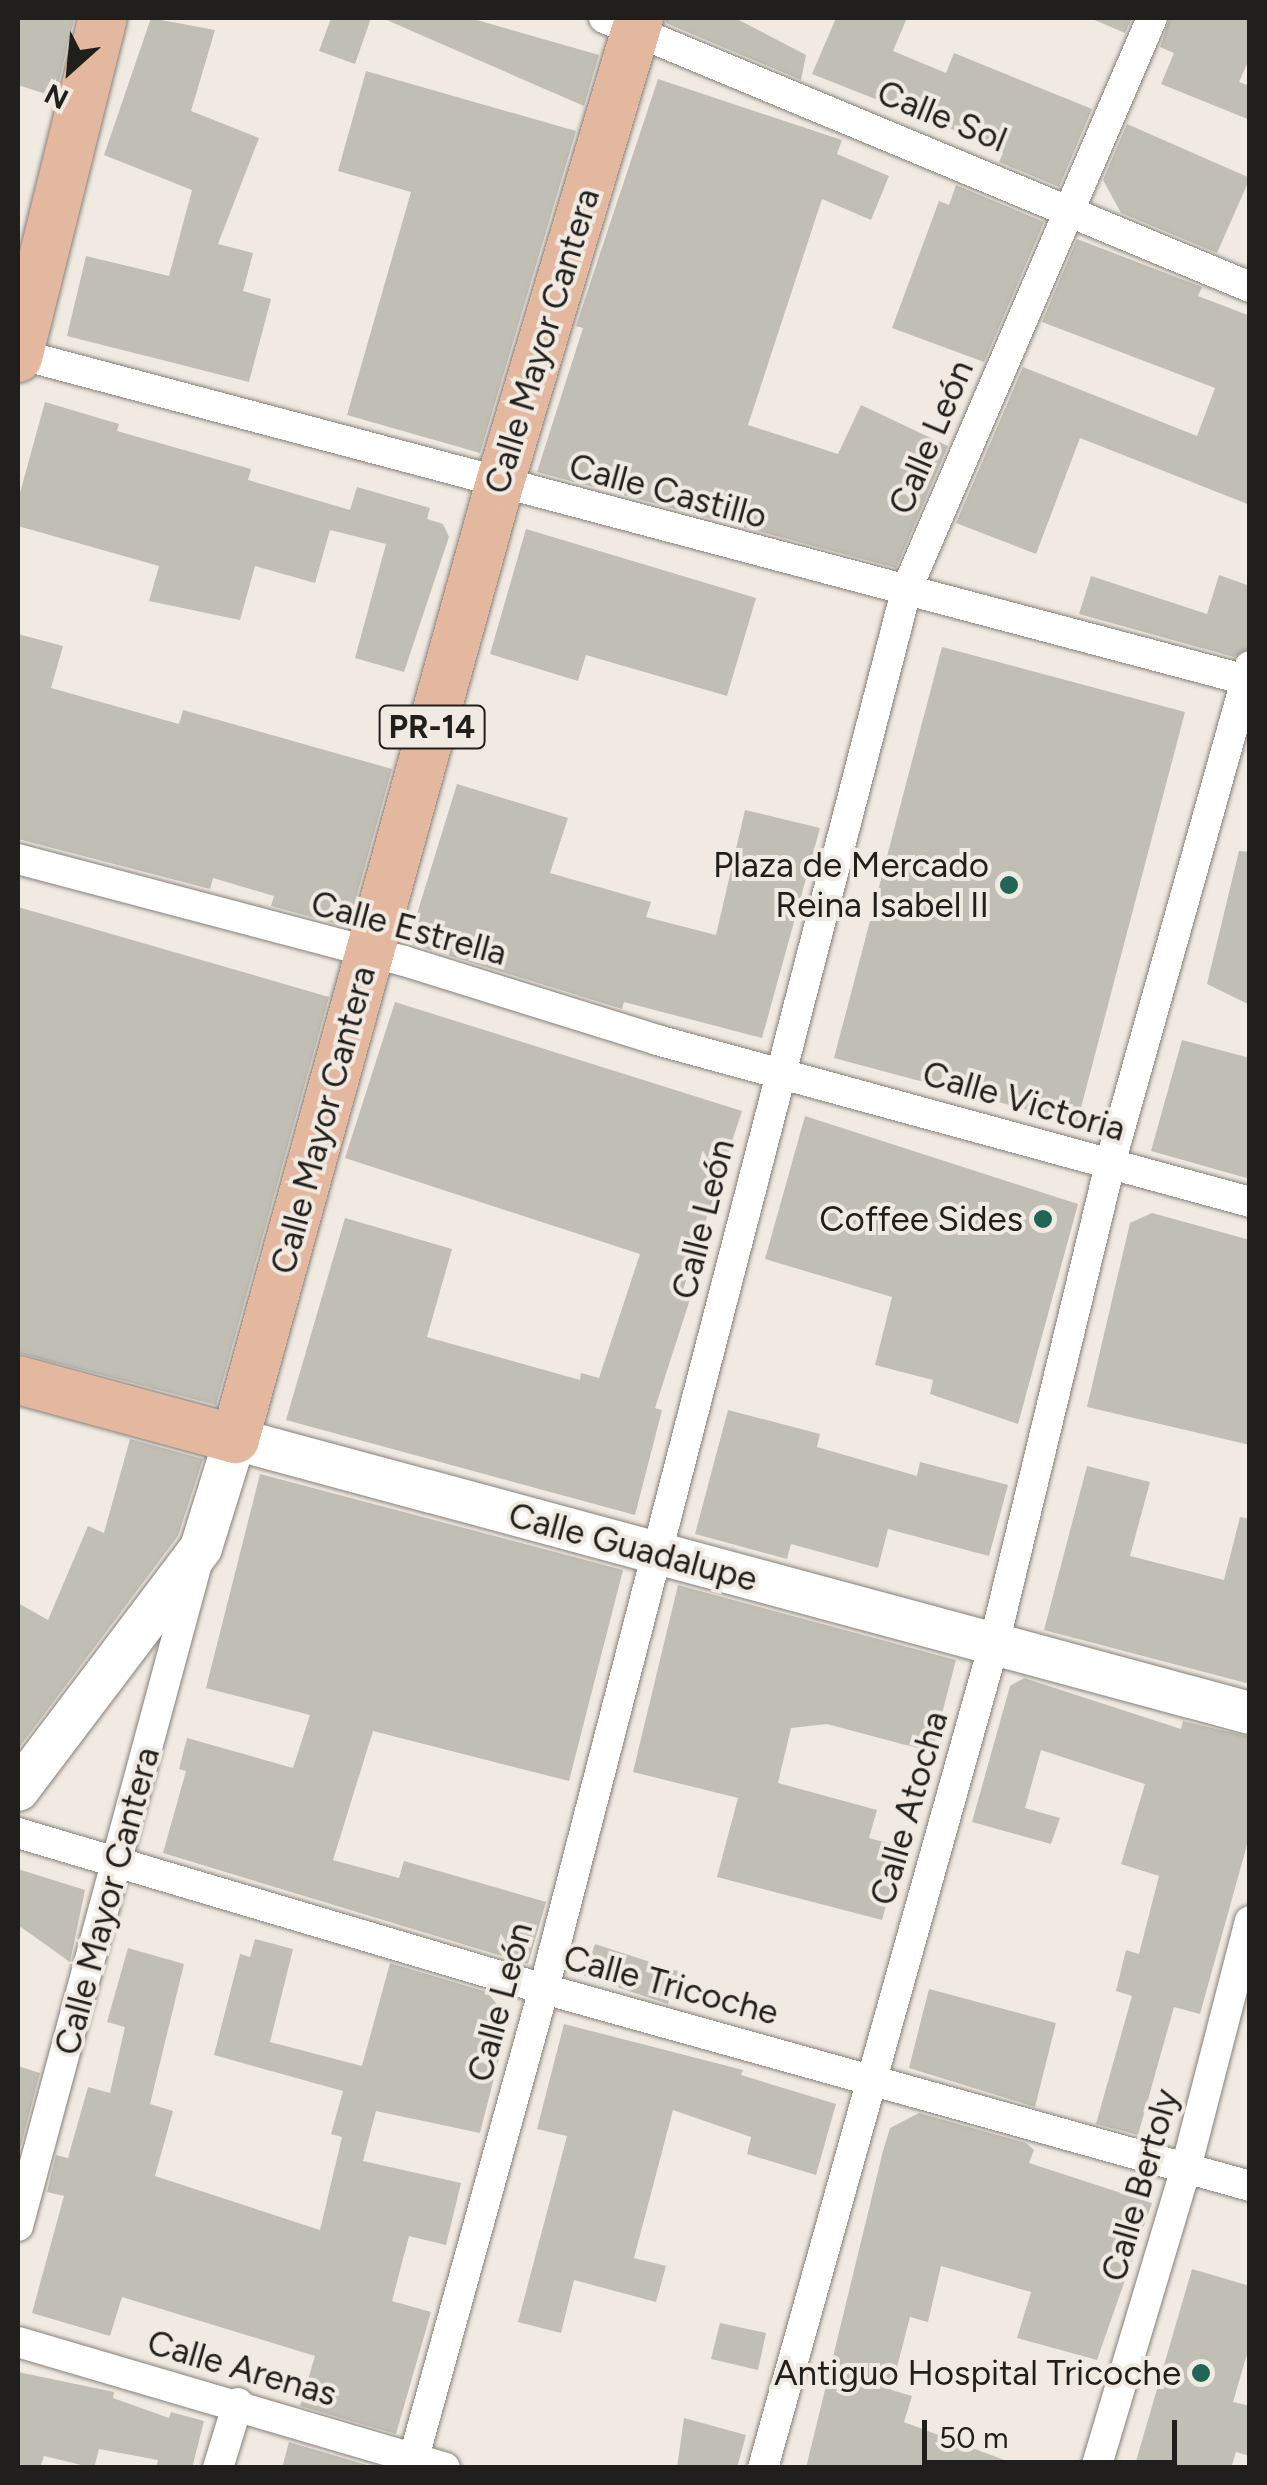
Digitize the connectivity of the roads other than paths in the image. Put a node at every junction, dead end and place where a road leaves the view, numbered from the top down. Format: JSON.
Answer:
{"nodes":[{"id":1,"x":103,"y":18,"type":"edge"},
{"id":2,"x":1152,"y":18,"type":"edge"},
{"id":3,"x":626,"y":22,"type":"edge"},
{"id":4,"x":1069,"y":209,"type":"junction"},
{"id":5,"x":1250,"y":287,"type":"edge"},
{"id":6,"x":18,"y":355,"type":"edge"},
{"id":7,"x":499,"y":486,"type":"junction"},
{"id":8,"x":906,"y":591,"type":"junction"},
{"id":9,"x":1248,"y":675,"type":"edge"},
{"id":10,"x":18,"y":859,"type":"edge"},
{"id":11,"x":368,"y":956,"type":"junction"},
{"id":12,"x":779,"y":1072,"type":"junction"},
{"id":13,"x":1110,"y":1164,"type":"junction"},
{"id":14,"x":1250,"y":1202,"type":"edge"},
{"id":15,"x":18,"y":1380,"type":"edge"},
{"id":16,"x":236,"y":1439,"type":"junction"},
{"id":17,"x":201,"y":1548,"type":"junction"},
{"id":18,"x":656,"y":1553,"type":"junction"},
{"id":19,"x":994,"y":1644,"type":"junction"},
{"id":20,"x":1250,"y":1713,"type":"edge"},
{"id":21,"x":18,"y":1790,"type":"edge"},
{"id":22,"x":18,"y":1832,"type":"edge"},
{"id":23,"x":119,"y":1863,"type":"junction"},
{"id":24,"x":1250,"y":1922,"type":"edge"},
{"id":25,"x":544,"y":1989,"type":"junction"},
{"id":26,"x":872,"y":2078,"type":"junction"},
{"id":27,"x":1186,"y":2168,"type":"junction"},
{"id":28,"x":1250,"y":2186,"type":"edge"},
{"id":29,"x":18,"y":2226,"type":"edge"},
{"id":30,"x":18,"y":2342,"type":"edge"},
{"id":31,"x":238,"y":2404,"type":"junction"},
{"id":32,"x":412,"y":2463,"type":"edge"},
{"id":33,"x":218,"y":2468,"type":"edge"},
{"id":34,"x":445,"y":2468,"type":"edge"},
{"id":35,"x":763,"y":2468,"type":"edge"},
{"id":36,"x":1096,"y":2468,"type":"edge"}],
"edges":[{"from":1,"to":6,"type":"main road"},
{"from":2,"to":4,"type":"street","name":"Calle León"},
{"from":3,"to":4,"type":"street","name":"Calle Sol"},
{"from":3,"to":7,"type":"main road","name":"Calle Mayor Cantera","number":"PR-14"},
{"from":4,"to":5,"type":"street","name":"Calle Sol"},
{"from":4,"to":8,"type":"street","name":"Calle León"},
{"from":6,"to":7,"type":"street","name":"Calle Castillo"},
{"from":7,"to":8,"type":"street","name":"Calle Castillo"},
{"from":7,"to":11,"type":"main road","name":"Calle Mayor Cantera","number":"PR-14"},
{"from":8,"to":9,"type":"street","name":"Calle Castillo"},
{"from":8,"to":12,"type":"street","name":"Calle León"},
{"from":9,"to":13,"type":"street","name":"Calle Atocha"},
{"from":10,"to":11,"type":"street","name":"Calle Estrella"},
{"from":11,"to":12,"type":"street","name":"Calle Estrella"},
{"from":11,"to":16,"type":"main road","name":"Calle Mayor Cantera","number":"PR-14"},
{"from":12,"to":13,"type":"street","name":"Calle Victoria"},
{"from":12,"to":18,"type":"street","name":"Calle León"},
{"from":13,"to":14,"type":"street","name":"Calle Victoria"},
{"from":13,"to":19,"type":"street","name":"Calle Atocha"},
{"from":15,"to":16,"type":"main road","name":"Calle Guadalupe"},
{"from":16,"to":17,"type":"street","name":"Calle Mayor Cantera"},
{"from":16,"to":18,"type":"street","name":"Calle Guadalupe"},
{"from":17,"to":21,"type":"street"},
{"from":17,"to":23,"type":"street","name":"Calle Mayor Cantera"},
{"from":18,"to":19,"type":"street","name":"Calle Guadalupe"},
{"from":18,"to":25,"type":"street","name":"Calle León"},
{"from":19,"to":20,"type":"street","name":"Calle Guadalupe"},
{"from":19,"to":26,"type":"street","name":"Calle Atocha"},
{"from":22,"to":23,"type":"street","name":"Calle Tricoche"},
{"from":23,"to":25,"type":"street","name":"Calle Tricoche"},
{"from":23,"to":29,"type":"street","name":"Calle Mayor Cantera"},
{"from":24,"to":27,"type":"street","name":"Calle Bertoly"},
{"from":25,"to":26,"type":"street","name":"Calle Tricoche"},
{"from":25,"to":32,"type":"street","name":"Calle León"},
{"from":26,"to":27,"type":"street","name":"Calle Tricoche"},
{"from":26,"to":35,"type":"street","name":"Calle Atocha"},
{"from":27,"to":28,"type":"street","name":"Calle Tricoche"},
{"from":27,"to":36,"type":"street","name":"Calle Bertoly"},
{"from":30,"to":31,"type":"street","name":"Calle Arenas"},
{"from":31,"to":32,"type":"street","name":"Calle Arenas"},
{"from":31,"to":33,"type":"street"},
{"from":32,"to":34,"type":"street","name":"Calle Arenas"}]}
